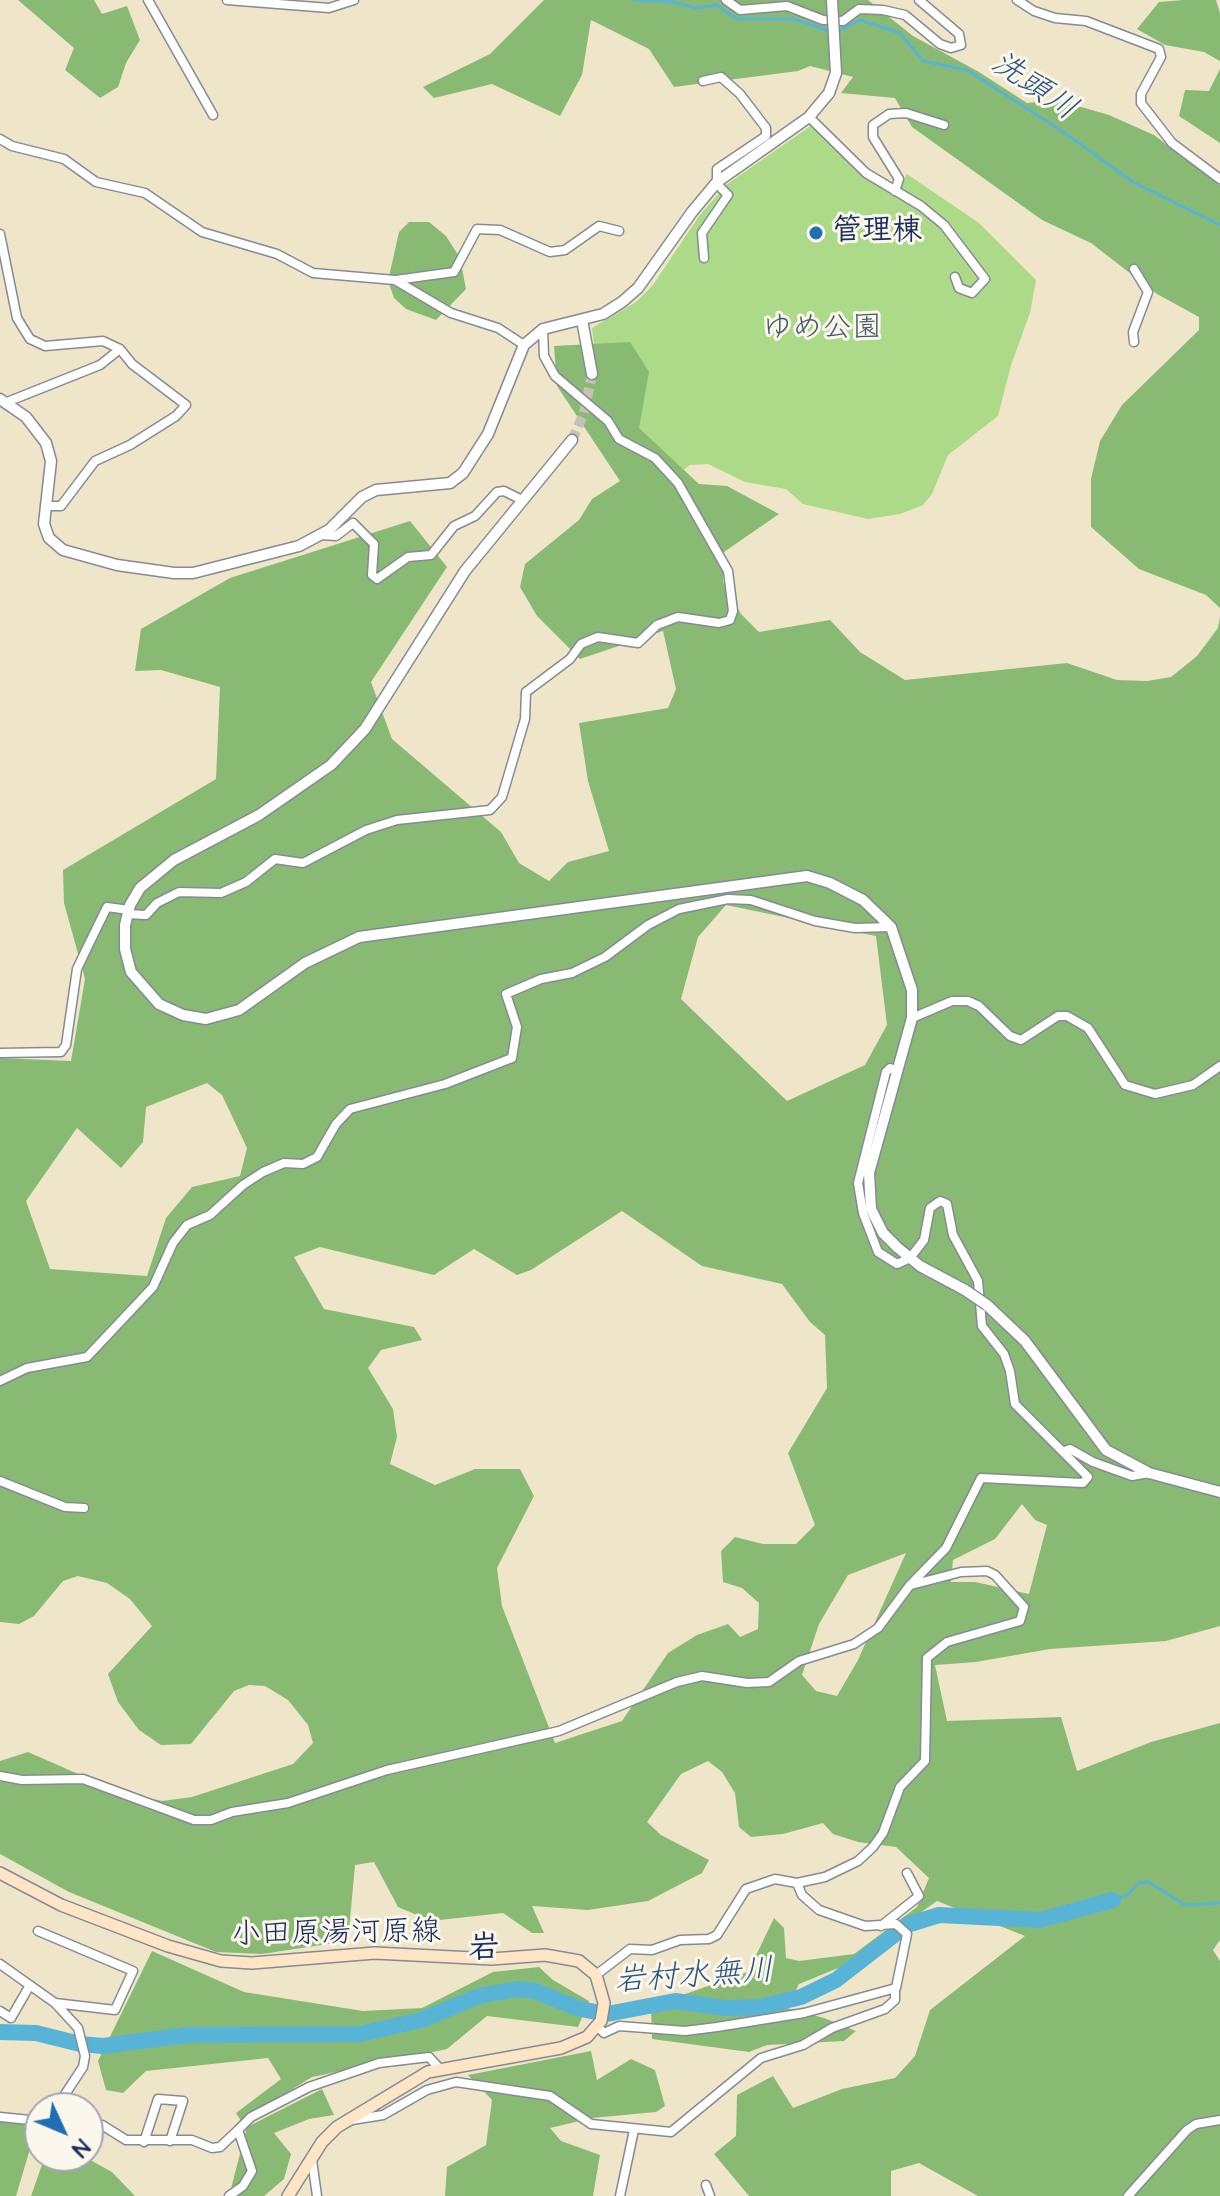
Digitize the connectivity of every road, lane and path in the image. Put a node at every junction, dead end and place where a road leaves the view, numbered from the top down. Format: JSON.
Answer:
{"nodes":[{"id":1,"x":148,"y":0,"type":"edge"},
{"id":2,"x":227,"y":0,"type":"edge"},
{"id":3,"x":354,"y":0,"type":"edge"},
{"id":4,"x":726,"y":0,"type":"edge"},
{"id":5,"x":832,"y":0,"type":"edge"},
{"id":6,"x":919,"y":0,"type":"edge"},
{"id":7,"x":1017,"y":0,"type":"edge"},
{"id":8,"x":703,"y":81,"type":"dead end"},
{"id":9,"x":213,"y":115,"type":"dead end"},
{"id":10,"x":809,"y":117,"type":"junction"},
{"id":11,"x":944,"y":125,"type":"dead end"},
{"id":12,"x":0,"y":139,"type":"edge"},
{"id":13,"x":1220,"y":179,"type":"edge"},
{"id":14,"x":717,"y":183,"type":"junction"},
{"id":15,"x":895,"y":191,"type":"junction"},
{"id":16,"x":619,"y":231,"type":"dead end"},
{"id":17,"x":0,"y":234,"type":"edge"},
{"id":18,"x":704,"y":258,"type":"dead end"},
{"id":19,"x":1134,"y":269,"type":"dead end"},
{"id":20,"x":955,"y":277,"type":"dead end"},
{"id":21,"x":395,"y":280,"type":"junction"},
{"id":22,"x":582,"y":320,"type":"junction"},
{"id":23,"x":543,"y":329,"type":"junction"},
{"id":24,"x":1134,"y":342,"type":"dead end"},
{"id":25,"x":524,"y":345,"type":"junction"},
{"id":26,"x":120,"y":349,"type":"junction"},
{"id":27,"x":592,"y":374,"type":"tunnel mouth"},
{"id":28,"x":4,"y":400,"type":"edge"},
{"id":29,"x":572,"y":440,"type":"tunnel mouth"},
{"id":30,"x":520,"y":499,"type":"junction"},
{"id":31,"x":45,"y":506,"type":"junction"},
{"id":32,"x":321,"y":535,"type":"junction"},
{"id":33,"x":128,"y":912,"type":"junction"},
{"id":34,"x":891,"y":927,"type":"junction"},
{"id":35,"x":912,"y":1018,"type":"junction"},
{"id":36,"x":0,"y":1053,"type":"edge"},
{"id":37,"x":1220,"y":1066,"type":"edge"},
{"id":38,"x":897,"y":1071,"type":"junction"},
{"id":39,"x":910,"y":1258,"type":"junction"},
{"id":40,"x":0,"y":1381,"type":"edge"},
{"id":41,"x":1065,"y":1451,"type":"junction"},
{"id":42,"x":1149,"y":1473,"type":"junction"},
{"id":43,"x":0,"y":1481,"type":"edge"},
{"id":44,"x":1220,"y":1492,"type":"edge"},
{"id":45,"x":84,"y":1508,"type":"dead end"},
{"id":46,"x":910,"y":1585,"type":"junction"},
{"id":47,"x":0,"y":1776,"type":"edge"},
{"id":48,"x":0,"y":1873,"type":"edge"},
{"id":49,"x":907,"y":1873,"type":"dead end"},
{"id":50,"x":797,"y":1883,"type":"junction"},
{"id":51,"x":880,"y":1927,"type":"junction"},
{"id":52,"x":38,"y":1931,"type":"dead end"},
{"id":53,"x":0,"y":1964,"type":"edge"},
{"id":54,"x":596,"y":1975,"type":"junction"},
{"id":55,"x":30,"y":1985,"type":"junction"},
{"id":56,"x":895,"y":1989,"type":"junction"},
{"id":57,"x":55,"y":2003,"type":"junction"},
{"id":58,"x":0,"y":2011,"type":"edge"},
{"id":59,"x":599,"y":2024,"type":"junction"},
{"id":60,"x":439,"y":2068,"type":"junction"},
{"id":61,"x":67,"y":2092,"type":"edge"},
{"id":62,"x":0,"y":2117,"type":"edge"},
{"id":63,"x":24,"y":2119,"type":"edge"},
{"id":64,"x":1220,"y":2120,"type":"edge"},
{"id":65,"x":344,"y":2121,"type":"junction"},
{"id":66,"x":104,"y":2126,"type":"edge"},
{"id":67,"x":238,"y":2130,"type":"junction"},
{"id":68,"x":634,"y":2130,"type":"junction"},
{"id":69,"x":170,"y":2141,"type":"junction"},
{"id":70,"x":144,"y":2142,"type":"junction"},
{"id":71,"x":312,"y":2159,"type":"junction"},
{"id":72,"x":706,"y":2185,"type":"dead end"},
{"id":73,"x":229,"y":2196,"type":"edge"},
{"id":74,"x":288,"y":2196,"type":"edge"},
{"id":75,"x":317,"y":2196,"type":"edge"},
{"id":76,"x":620,"y":2196,"type":"edge"},
{"id":77,"x":710,"y":2196,"type":"edge"},
{"id":78,"x":1128,"y":2196,"type":"edge"}],
"edges":[{"from":1,"to":9,"type":"street"},
{"from":2,"to":3,"type":"street"},
{"from":4,"to":6,"type":"street"},
{"from":5,"to":10,"type":"street","bridge":true},
{"from":7,"to":13,"type":"street"},
{"from":8,"to":14,"type":"street"},
{"from":10,"to":14,"type":"street"},
{"from":10,"to":15,"type":"street"},
{"from":11,"to":15,"type":"street"},
{"from":12,"to":21,"type":"street"},
{"from":14,"to":18,"type":"street"},
{"from":14,"to":22,"type":"street"},
{"from":15,"to":20,"type":"street"},
{"from":16,"to":21,"type":"street"},
{"from":17,"to":26,"type":"street"},
{"from":19,"to":24,"type":"street"},
{"from":21,"to":25,"type":"street"},
{"from":22,"to":23,"type":"street"},
{"from":22,"to":27,"type":"street"},
{"from":23,"to":25,"type":"street"},
{"from":23,"to":33,"type":"street"},
{"from":25,"to":32,"type":"street"},
{"from":26,"to":28,"type":"street"},
{"from":26,"to":31,"type":"street"},
{"from":28,"to":31,"type":"street"},
{"from":29,"to":30,"type":"street"},
{"from":30,"to":32,"type":"street"},
{"from":30,"to":33,"type":"street"},
{"from":31,"to":32,"type":"street"},
{"from":33,"to":34,"type":"street"},
{"from":33,"to":36,"type":"street"},
{"from":34,"to":35,"type":"street"},
{"from":34,"to":40,"type":"street"},
{"from":35,"to":37,"type":"street"},
{"from":35,"to":38,"type":"street"},
{"from":38,"to":39,"type":"street"},
{"from":38,"to":39,"type":"street"},
{"from":39,"to":41,"type":"street"},
{"from":39,"to":42,"type":"street","bridge":true},
{"from":41,"to":42,"type":"street"},
{"from":41,"to":46,"type":"street"},
{"from":42,"to":44,"type":"street"},
{"from":43,"to":45,"type":"street"},
{"from":46,"to":47,"type":"street"},
{"from":46,"to":50,"type":"street"},
{"from":48,"to":54,"type":"main road","name":"小田原湯河原線"},
{"from":49,"to":51,"type":"street"},
{"from":50,"to":51,"type":"street"},
{"from":50,"to":54,"type":"street"},
{"from":51,"to":56,"type":"street"},
{"from":52,"to":57,"type":"street"},
{"from":53,"to":55,"type":"street"},
{"from":54,"to":59,"type":"main road"},
{"from":55,"to":57,"type":"street"},
{"from":55,"to":58,"type":"street"},
{"from":56,"to":59,"type":"street"},
{"from":56,"to":68,"type":"street"},
{"from":57,"to":61,"type":"street"},
{"from":59,"to":60,"type":"main road"},
{"from":60,"to":65,"type":"main road"},
{"from":60,"to":67,"type":"street"},
{"from":62,"to":63,"type":"street"},
{"from":64,"to":78,"type":"street"},
{"from":65,"to":68,"type":"street"},
{"from":65,"to":71,"type":"main road"},
{"from":66,"to":70,"type":"street"},
{"from":67,"to":69,"type":"street"},
{"from":67,"to":73,"type":"street"},
{"from":68,"to":76,"type":"street"},
{"from":69,"to":70,"type":"street"},
{"from":69,"to":70,"type":"street"},
{"from":71,"to":74,"type":"main road"},
{"from":71,"to":75,"type":"street"},
{"from":72,"to":77,"type":"street"}]}
